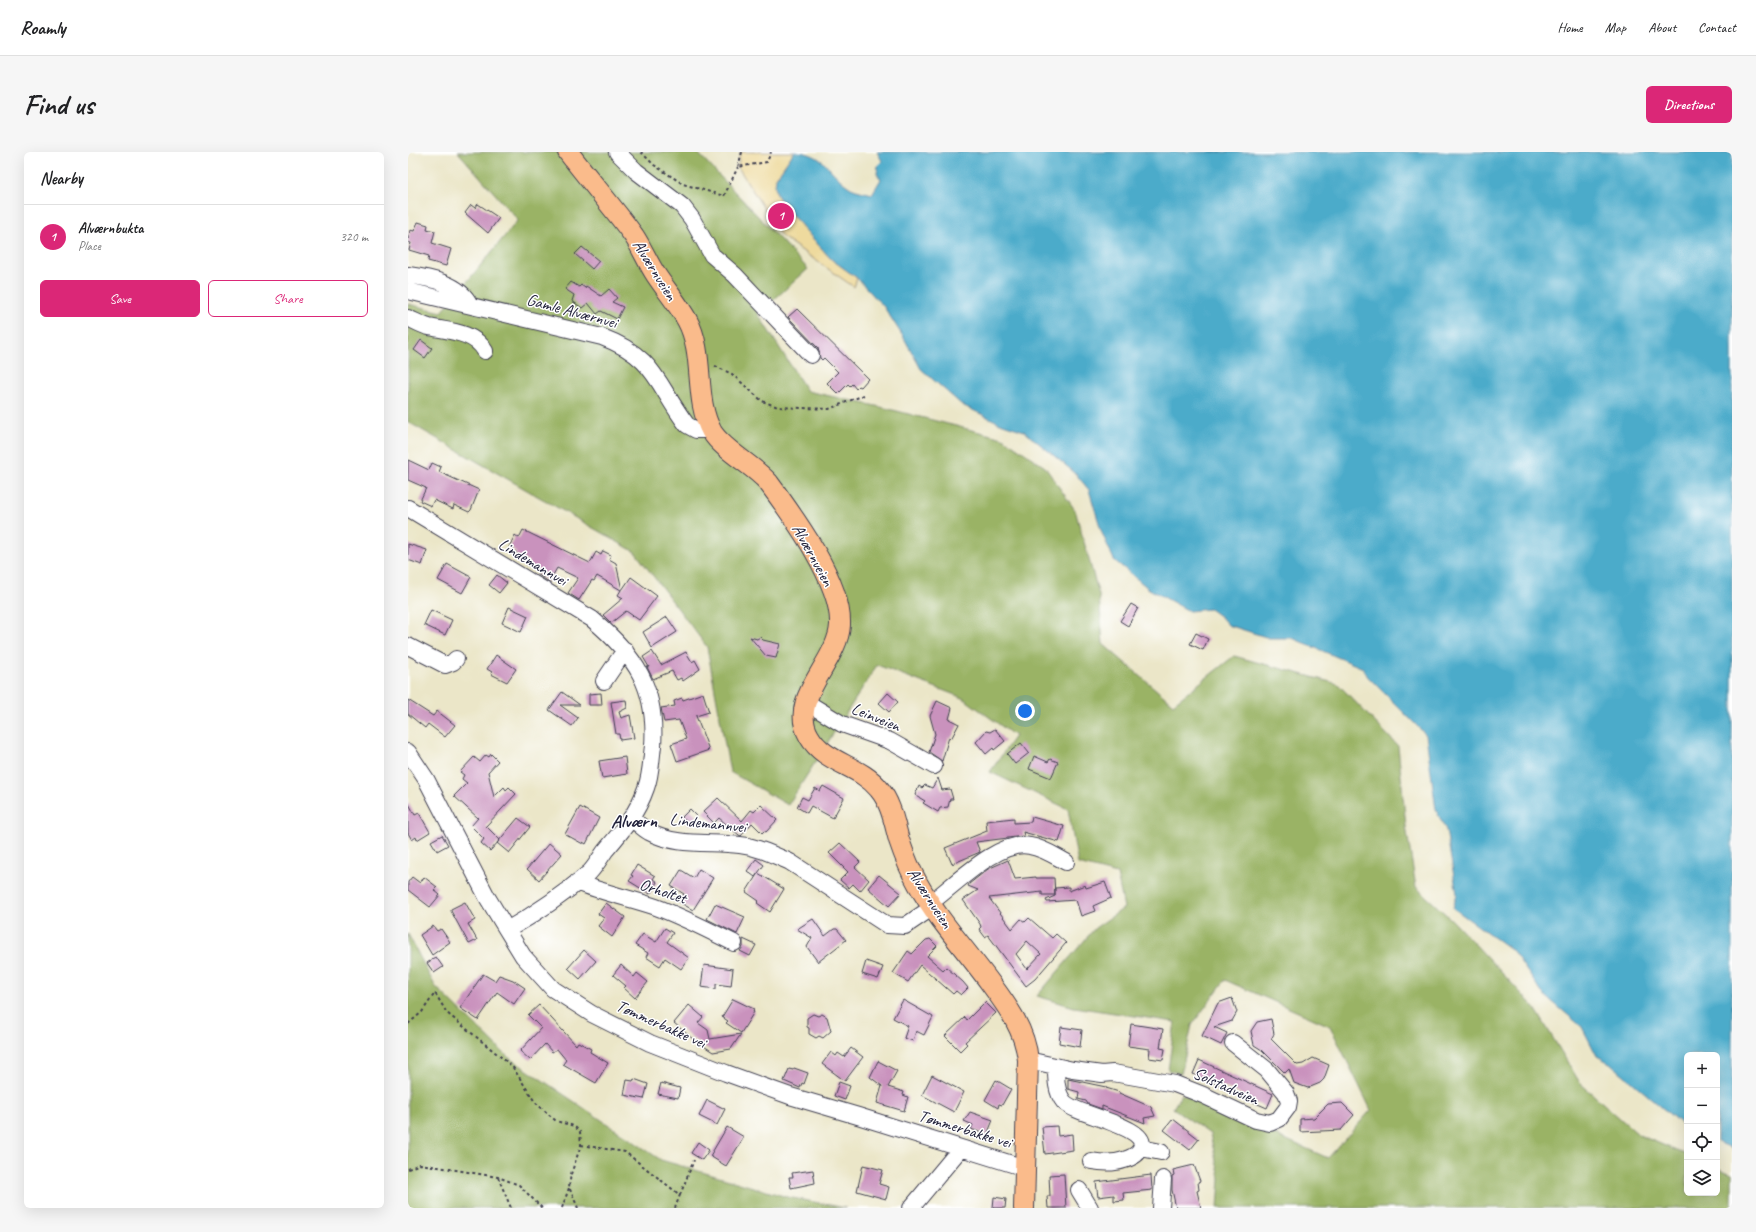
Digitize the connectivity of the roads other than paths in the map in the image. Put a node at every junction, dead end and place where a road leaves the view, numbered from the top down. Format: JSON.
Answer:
{"nodes":[{"id":1,"x":568,"y":152,"type":"edge"},
{"id":2,"x":617,"y":152,"type":"edge"},
{"id":3,"x":408,"y":275,"type":"edge"},
{"id":4,"x":408,"y":290,"type":"edge"},
{"id":5,"x":470,"y":305,"type":"junction"},
{"id":6,"x":408,"y":318,"type":"edge"},
{"id":7,"x":485,"y":352,"type":"dead end"},
{"id":8,"x":811,"y":355,"type":"dead end"},
{"id":9,"x":711,"y":430,"type":"junction"},
{"id":10,"x":408,"y":508,"type":"edge"},
{"id":11,"x":408,"y":646,"type":"edge"},
{"id":12,"x":625,"y":650,"type":"junction"},
{"id":13,"x":456,"y":659,"type":"dead end"},
{"id":14,"x":604,"y":680,"type":"dead end"},
{"id":15,"x":806,"y":702,"type":"junction"},
{"id":16,"x":408,"y":752,"type":"edge"},
{"id":17,"x":934,"y":766,"type":"dead end"},
{"id":18,"x":632,"y":819,"type":"junction"},
{"id":19,"x":1066,"y":862,"type":"dead end"},
{"id":20,"x":577,"y":882,"type":"junction"},
{"id":21,"x":932,"y":905,"type":"junction"},
{"id":22,"x":507,"y":930,"type":"junction"},
{"id":23,"x":734,"y":943,"type":"dead end"},
{"id":24,"x":1233,"y":1043,"type":"dead end"},
{"id":25,"x":1028,"y":1060,"type":"junction"},
{"id":26,"x":1056,"y":1067,"type":"junction"},
{"id":27,"x":961,"y":1148,"type":"junction"},
{"id":28,"x":1141,"y":1148,"type":"junction"},
{"id":29,"x":1161,"y":1152,"type":"dead end"},
{"id":30,"x":1091,"y":1161,"type":"dead end"},
{"id":31,"x":1025,"y":1168,"type":"junction"},
{"id":32,"x":1163,"y":1179,"type":"dead end"},
{"id":33,"x":1079,"y":1190,"type":"dead end"},
{"id":34,"x":912,"y":1208,"type":"edge"},
{"id":35,"x":1024,"y":1208,"type":"edge"},
{"id":36,"x":1090,"y":1208,"type":"edge"},
{"id":37,"x":1160,"y":1208,"type":"edge"}],
"edges":[{"from":1,"to":9,"type":"main road","name":"Alværnveien"},
{"from":2,"to":8,"type":"street"},
{"from":3,"to":5,"type":"street"},
{"from":4,"to":5,"type":"street","name":"Gamle Alværnvei"},
{"from":5,"to":9,"type":"street","name":"Gamle Alværnvei"},
{"from":6,"to":7,"type":"street"},
{"from":9,"to":15,"type":"main road","name":"Alværnveien"},
{"from":10,"to":12,"type":"street","name":"Lindemannvei"},
{"from":11,"to":13,"type":"street"},
{"from":12,"to":14,"type":"street"},
{"from":12,"to":18,"type":"street","name":"Lindemannvei"},
{"from":15,"to":17,"type":"street","name":"Leinveien"},
{"from":15,"to":21,"type":"main road","name":"Alværnveien"},
{"from":16,"to":22,"type":"street","name":"Tømmerbakke vei"},
{"from":18,"to":20,"type":"street"},
{"from":18,"to":21,"type":"street","name":"Lindemannvei"},
{"from":19,"to":21,"type":"street","name":"Lindemannvei"},
{"from":20,"to":22,"type":"street"},
{"from":20,"to":23,"type":"street","name":"Orholtet"},
{"from":21,"to":25,"type":"main road","name":"Alværnveien"},
{"from":22,"to":27,"type":"street","name":"Tømmerbakke vei"},
{"from":24,"to":26,"type":"street","name":"Solstadveien"},
{"from":25,"to":26,"type":"street","name":"Solstadveien"},
{"from":25,"to":31,"type":"main road","name":"Alværnveien"},
{"from":26,"to":28,"type":"street"},
{"from":27,"to":31,"type":"street","name":"Tømmerbakke vei"},
{"from":27,"to":34,"type":"street"},
{"from":28,"to":29,"type":"street"},
{"from":28,"to":30,"type":"street"},
{"from":31,"to":35,"type":"main road","name":"Alværnveien"},
{"from":32,"to":37,"type":"street"},
{"from":33,"to":36,"type":"street"}]}
